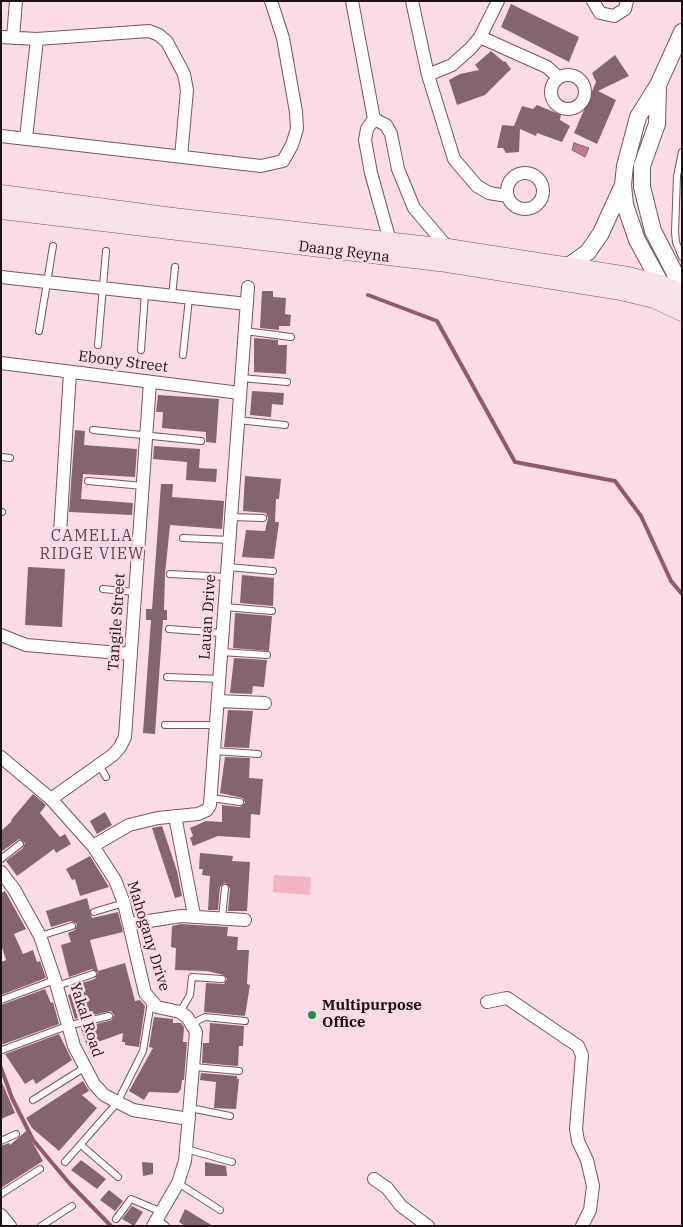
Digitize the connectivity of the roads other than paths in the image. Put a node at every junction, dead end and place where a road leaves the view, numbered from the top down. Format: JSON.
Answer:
{"nodes":[{"id":1,"x":16,"y":1,"type":"edge"},
{"id":2,"x":271,"y":1,"type":"edge"},
{"id":3,"x":352,"y":1,"type":"edge"},
{"id":4,"x":412,"y":1,"type":"edge"},
{"id":5,"x":498,"y":1,"type":"edge"},
{"id":6,"x":593,"y":1,"type":"edge"},
{"id":7,"x":627,"y":1,"type":"edge"},
{"id":8,"x":682,"y":32,"type":"edge"},
{"id":9,"x":480,"y":37,"type":"junction"},
{"id":10,"x":7,"y":38,"type":"edge"},
{"id":11,"x":37,"y":39,"type":"junction"},
{"id":12,"x":428,"y":75,"type":"junction"},
{"id":13,"x":558,"y":77,"type":"dead end"},
{"id":14,"x":658,"y":85,"type":"junction"},
{"id":15,"x":374,"y":119,"type":"junction"},
{"id":16,"x":1,"y":136,"type":"edge"},
{"id":17,"x":26,"y":138,"type":"junction"},
{"id":18,"x":682,"y":152,"type":"edge"},
{"id":19,"x":182,"y":157,"type":"junction"},
{"id":20,"x":623,"y":185,"type":"junction"},
{"id":21,"x":1,"y":194,"type":"edge"},
{"id":22,"x":507,"y":196,"type":"dead end"},
{"id":23,"x":1,"y":210,"type":"edge"},
{"id":24,"x":53,"y":246,"type":"dead end"},
{"id":25,"x":390,"y":249,"type":"junction"},
{"id":26,"x":106,"y":251,"type":"dead end"},
{"id":27,"x":447,"y":256,"type":"junction"},
{"id":28,"x":682,"y":257,"type":"edge"},
{"id":29,"x":175,"y":267,"type":"dead end"},
{"id":30,"x":567,"y":267,"type":"junction"},
{"id":31,"x":1,"y":278,"type":"edge"},
{"id":32,"x":48,"y":283,"type":"junction"},
{"id":33,"x":682,"y":286,"type":"edge"},
{"id":34,"x":248,"y":287,"type":"dead end"},
{"id":35,"x":104,"y":289,"type":"junction"},
{"id":36,"x":658,"y":292,"type":"junction"},
{"id":37,"x":146,"y":293,"type":"junction"},
{"id":38,"x":172,"y":296,"type":"junction"},
{"id":39,"x":189,"y":298,"type":"junction"},
{"id":40,"x":246,"y":304,"type":"junction"},
{"id":41,"x":681,"y":305,"type":"edge"},
{"id":42,"x":39,"y":331,"type":"dead end"},
{"id":43,"x":245,"y":331,"type":"junction"},
{"id":44,"x":291,"y":336,"type":"dead end"},
{"id":45,"x":98,"y":345,"type":"dead end"},
{"id":46,"x":141,"y":350,"type":"dead end"},
{"id":47,"x":183,"y":355,"type":"dead end"},
{"id":48,"x":1,"y":363,"type":"edge"},
{"id":49,"x":70,"y":372,"type":"junction"},
{"id":50,"x":241,"y":378,"type":"junction"},
{"id":51,"x":150,"y":382,"type":"junction"},
{"id":52,"x":287,"y":382,"type":"dead end"},
{"id":53,"x":240,"y":393,"type":"junction"},
{"id":54,"x":238,"y":420,"type":"junction"},
{"id":55,"x":285,"y":425,"type":"dead end"},
{"id":56,"x":93,"y":430,"type":"dead end"},
{"id":57,"x":146,"y":436,"type":"junction"},
{"id":58,"x":201,"y":441,"type":"dead end"},
{"id":59,"x":1,"y":457,"type":"edge"},
{"id":60,"x":10,"y":458,"type":"dead end"},
{"id":61,"x":88,"y":481,"type":"dead end"},
{"id":62,"x":143,"y":486,"type":"junction"},
{"id":63,"x":231,"y":517,"type":"junction"},
{"id":64,"x":263,"y":518,"type":"dead end"},
{"id":65,"x":60,"y":532,"type":"dead end"},
{"id":66,"x":183,"y":538,"type":"dead end"},
{"id":67,"x":230,"y":540,"type":"junction"},
{"id":68,"x":273,"y":571,"type":"dead end"},
{"id":69,"x":227,"y":572,"type":"junction"},
{"id":70,"x":170,"y":574,"type":"dead end"},
{"id":71,"x":103,"y":589,"type":"dead end"},
{"id":72,"x":135,"y":592,"type":"junction"},
{"id":73,"x":225,"y":607,"type":"junction"},
{"id":74,"x":272,"y":611,"type":"dead end"},
{"id":75,"x":169,"y":630,"type":"dead end"},
{"id":76,"x":223,"y":633,"type":"junction"},
{"id":77,"x":1,"y":635,"type":"edge"},
{"id":78,"x":221,"y":652,"type":"junction"},
{"id":79,"x":131,"y":654,"type":"junction"},
{"id":80,"x":267,"y":655,"type":"dead end"},
{"id":81,"x":167,"y":678,"type":"dead end"},
{"id":82,"x":220,"y":679,"type":"junction"},
{"id":83,"x":218,"y":701,"type":"junction"},
{"id":84,"x":265,"y":703,"type":"dead end"},
{"id":85,"x":165,"y":725,"type":"dead end"},
{"id":86,"x":216,"y":725,"type":"junction"},
{"id":87,"x":214,"y":751,"type":"junction"},
{"id":88,"x":258,"y":754,"type":"dead end"},
{"id":89,"x":1,"y":757,"type":"edge"},
{"id":90,"x":99,"y":766,"type":"junction"},
{"id":91,"x":106,"y":777,"type":"dead end"},
{"id":92,"x":211,"y":798,"type":"junction"},
{"id":93,"x":51,"y":799,"type":"junction"},
{"id":94,"x":240,"y":802,"type":"dead end"},
{"id":95,"x":175,"y":816,"type":"junction"},
{"id":96,"x":20,"y":844,"type":"dead end"},
{"id":97,"x":93,"y":846,"type":"junction"},
{"id":98,"x":1,"y":859,"type":"edge"},
{"id":99,"x":3,"y":878,"type":"edge"},
{"id":100,"x":225,"y":888,"type":"dead end"},
{"id":101,"x":124,"y":903,"type":"junction"},
{"id":102,"x":94,"y":912,"type":"dead end"},
{"id":103,"x":194,"y":915,"type":"junction"},
{"id":104,"x":222,"y":918,"type":"junction"},
{"id":105,"x":245,"y":920,"type":"dead end"},
{"id":106,"x":130,"y":924,"type":"junction"},
{"id":107,"x":72,"y":926,"type":"dead end"},
{"id":108,"x":40,"y":936,"type":"junction"},
{"id":109,"x":94,"y":974,"type":"dead end"},
{"id":110,"x":222,"y":979,"type":"dead end"},
{"id":111,"x":56,"y":982,"type":"junction"},
{"id":112,"x":1,"y":1000,"type":"edge"},
{"id":113,"x":150,"y":1002,"type":"junction"},
{"id":114,"x":488,"y":1002,"type":"dead end"},
{"id":115,"x":180,"y":1012,"type":"junction"},
{"id":116,"x":109,"y":1016,"type":"dead end"},
{"id":117,"x":245,"y":1021,"type":"dead end"},
{"id":118,"x":193,"y":1023,"type":"junction"},
{"id":119,"x":67,"y":1026,"type":"junction"},
{"id":120,"x":2,"y":1050,"type":"edge"},
{"id":121,"x":194,"y":1067,"type":"junction"},
{"id":122,"x":84,"y":1068,"type":"junction"},
{"id":123,"x":239,"y":1071,"type":"dead end"},
{"id":124,"x":33,"y":1100,"type":"dead end"},
{"id":125,"x":116,"y":1103,"type":"junction"},
{"id":126,"x":190,"y":1113,"type":"junction"},
{"id":127,"x":230,"y":1116,"type":"dead end"},
{"id":128,"x":16,"y":1134,"type":"dead end"},
{"id":129,"x":1,"y":1141,"type":"edge"},
{"id":130,"x":81,"y":1144,"type":"junction"},
{"id":131,"x":186,"y":1149,"type":"junction"},
{"id":132,"x":65,"y":1162,"type":"dead end"},
{"id":133,"x":232,"y":1162,"type":"dead end"},
{"id":134,"x":40,"y":1170,"type":"dead end"},
{"id":135,"x":118,"y":1176,"type":"dead end"},
{"id":136,"x":374,"y":1179,"type":"dead end"},
{"id":137,"x":178,"y":1183,"type":"junction"},
{"id":138,"x":1,"y":1194,"type":"edge"},
{"id":139,"x":72,"y":1206,"type":"dead end"},
{"id":140,"x":220,"y":1210,"type":"dead end"},
{"id":141,"x":1,"y":1215,"type":"edge"},
{"id":142,"x":116,"y":1219,"type":"dead end"},
{"id":143,"x":160,"y":1221,"type":"edge"},
{"id":144,"x":10,"y":1226,"type":"edge"},
{"id":145,"x":41,"y":1226,"type":"edge"},
{"id":146,"x":428,"y":1226,"type":"edge"},
{"id":147,"x":582,"y":1226,"type":"edge"}],
"edges":[{"from":1,"to":10,"type":"street"},
{"from":2,"to":19,"type":"street"},
{"from":3,"to":15,"type":"street"},
{"from":4,"to":12,"type":"street"},
{"from":5,"to":9,"type":"street"},
{"from":6,"to":7,"type":"street"},
{"from":8,"to":14,"type":"street"},
{"from":9,"to":12,"type":"street"},
{"from":9,"to":13,"type":"street"},
{"from":10,"to":11,"type":"street"},
{"from":11,"to":17,"type":"street"},
{"from":11,"to":19,"type":"street"},
{"from":12,"to":22,"type":"street"},
{"from":14,"to":20,"type":"street"},
{"from":14,"to":33,"type":"street"},
{"from":15,"to":25,"type":"street"},
{"from":15,"to":27,"type":"street"},
{"from":16,"to":17,"type":"street"},
{"from":17,"to":19,"type":"street"},
{"from":18,"to":28,"type":"lane"},
{"from":20,"to":30,"type":"street"},
{"from":20,"to":36,"type":"street"},
{"from":21,"to":25,"type":"main road","name":"Daang Reyna"},
{"from":23,"to":25,"type":"main road","name":"Daang Reyna"},
{"from":24,"to":32,"type":"lane"},
{"from":25,"to":27,"type":"main road","name":"Daang Reyna"},
{"from":26,"to":35,"type":"lane"},
{"from":27,"to":30,"type":"main road","name":"Daang Reyna"},
{"from":27,"to":36,"type":"main road","name":"Daang Reyna"},
{"from":29,"to":38,"type":"lane"},
{"from":30,"to":36,"type":"main road","name":"Daang Reyna"},
{"from":31,"to":32,"type":"street"},
{"from":32,"to":35,"type":"street"},
{"from":32,"to":42,"type":"lane"},
{"from":34,"to":40,"type":"street","name":"Lauan Drive"},
{"from":35,"to":37,"type":"street"},
{"from":35,"to":45,"type":"lane"},
{"from":36,"to":41,"type":"main road","name":"Daang Reyna"},
{"from":37,"to":38,"type":"street"},
{"from":37,"to":46,"type":"lane"},
{"from":38,"to":39,"type":"street"},
{"from":39,"to":40,"type":"street"},
{"from":39,"to":47,"type":"lane"},
{"from":40,"to":43,"type":"street","name":"Lauan Drive"},
{"from":43,"to":44,"type":"lane"},
{"from":43,"to":50,"type":"street","name":"Lauan Drive"},
{"from":48,"to":49,"type":"street","name":"Ebony Street"},
{"from":49,"to":51,"type":"street","name":"Ebony Street"},
{"from":49,"to":65,"type":"street"},
{"from":50,"to":52,"type":"lane"},
{"from":50,"to":53,"type":"street","name":"Lauan Drive"},
{"from":51,"to":53,"type":"street","name":"Ebony Street"},
{"from":51,"to":57,"type":"street","name":"Tangile Street"},
{"from":53,"to":54,"type":"street","name":"Lauan Drive"},
{"from":54,"to":55,"type":"lane"},
{"from":54,"to":63,"type":"street","name":"Lauan Drive"},
{"from":56,"to":57,"type":"lane"},
{"from":57,"to":58,"type":"lane"},
{"from":57,"to":62,"type":"street","name":"Tangile Street"},
{"from":59,"to":60,"type":"lane"},
{"from":61,"to":62,"type":"lane"},
{"from":62,"to":72,"type":"street","name":"Tangile Street"},
{"from":63,"to":64,"type":"lane"},
{"from":63,"to":67,"type":"street","name":"Lauan Drive"},
{"from":66,"to":67,"type":"lane"},
{"from":67,"to":69,"type":"street","name":"Lauan Drive"},
{"from":68,"to":69,"type":"lane"},
{"from":69,"to":70,"type":"lane"},
{"from":69,"to":73,"type":"street","name":"Lauan Drive"},
{"from":71,"to":72,"type":"lane"},
{"from":72,"to":79,"type":"street","name":"Tangile Street"},
{"from":73,"to":74,"type":"lane"},
{"from":73,"to":76,"type":"street","name":"Lauan Drive"},
{"from":75,"to":76,"type":"lane"},
{"from":76,"to":78,"type":"street","name":"Lauan Drive"},
{"from":77,"to":79,"type":"street"},
{"from":78,"to":80,"type":"lane"},
{"from":78,"to":82,"type":"street","name":"Lauan Drive"},
{"from":79,"to":90,"type":"street","name":"Tangile Street"},
{"from":81,"to":82,"type":"lane"},
{"from":82,"to":83,"type":"street","name":"Lauan Drive"},
{"from":83,"to":84,"type":"street"},
{"from":83,"to":86,"type":"street","name":"Lauan Drive"},
{"from":85,"to":86,"type":"lane"},
{"from":86,"to":87,"type":"street","name":"Lauan Drive"},
{"from":87,"to":88,"type":"lane"},
{"from":87,"to":92,"type":"street","name":"Lauan Drive"},
{"from":89,"to":93,"type":"street","name":"Mahogany Drive"},
{"from":90,"to":91,"type":"lane"},
{"from":90,"to":93,"type":"street","name":"Tangile Street"},
{"from":92,"to":94,"type":"lane"},
{"from":92,"to":95,"type":"street"},
{"from":93,"to":97,"type":"street","name":"Mahogany Drive"},
{"from":95,"to":97,"type":"street"},
{"from":95,"to":103,"type":"street"},
{"from":96,"to":98,"type":"lane"},
{"from":97,"to":101,"type":"street","name":"Mahogany Drive"},
{"from":99,"to":108,"type":"street","name":"Yakal Road"},
{"from":100,"to":104,"type":"lane"},
{"from":101,"to":102,"type":"lane"},
{"from":101,"to":106,"type":"street","name":"Mahogany Drive"},
{"from":103,"to":104,"type":"street"},
{"from":103,"to":106,"type":"street"},
{"from":104,"to":105,"type":"street"},
{"from":106,"to":113,"type":"street","name":"Mahogany Drive"},
{"from":107,"to":108,"type":"lane"},
{"from":108,"to":111,"type":"street","name":"Yakal Road"},
{"from":109,"to":111,"type":"lane"},
{"from":110,"to":115,"type":"lane"},
{"from":111,"to":112,"type":"lane"},
{"from":111,"to":119,"type":"street","name":"Yakal Road"},
{"from":113,"to":115,"type":"street","name":"Mahogany Drive"},
{"from":113,"to":125,"type":"lane"},
{"from":114,"to":147,"type":"street"},
{"from":115,"to":118,"type":"street","name":"Mahogany Drive"},
{"from":116,"to":119,"type":"lane"},
{"from":117,"to":118,"type":"lane"},
{"from":118,"to":121,"type":"street"},
{"from":119,"to":120,"type":"lane"},
{"from":119,"to":122,"type":"street","name":"Yakal Road"},
{"from":121,"to":123,"type":"lane"},
{"from":121,"to":126,"type":"street"},
{"from":122,"to":124,"type":"lane"},
{"from":122,"to":125,"type":"street","name":"Yakal Road"},
{"from":125,"to":126,"type":"street","name":"Yakal Road"},
{"from":125,"to":130,"type":"lane"},
{"from":126,"to":127,"type":"lane"},
{"from":126,"to":131,"type":"street"},
{"from":128,"to":129,"type":"lane"},
{"from":130,"to":132,"type":"lane"},
{"from":130,"to":135,"type":"lane"},
{"from":131,"to":133,"type":"lane"},
{"from":131,"to":137,"type":"street"},
{"from":134,"to":138,"type":"lane"},
{"from":136,"to":146,"type":"street"},
{"from":137,"to":140,"type":"lane"},
{"from":137,"to":143,"type":"street"},
{"from":139,"to":145,"type":"lane"},
{"from":141,"to":144,"type":"street"},
{"from":142,"to":143,"type":"lane"}]}
